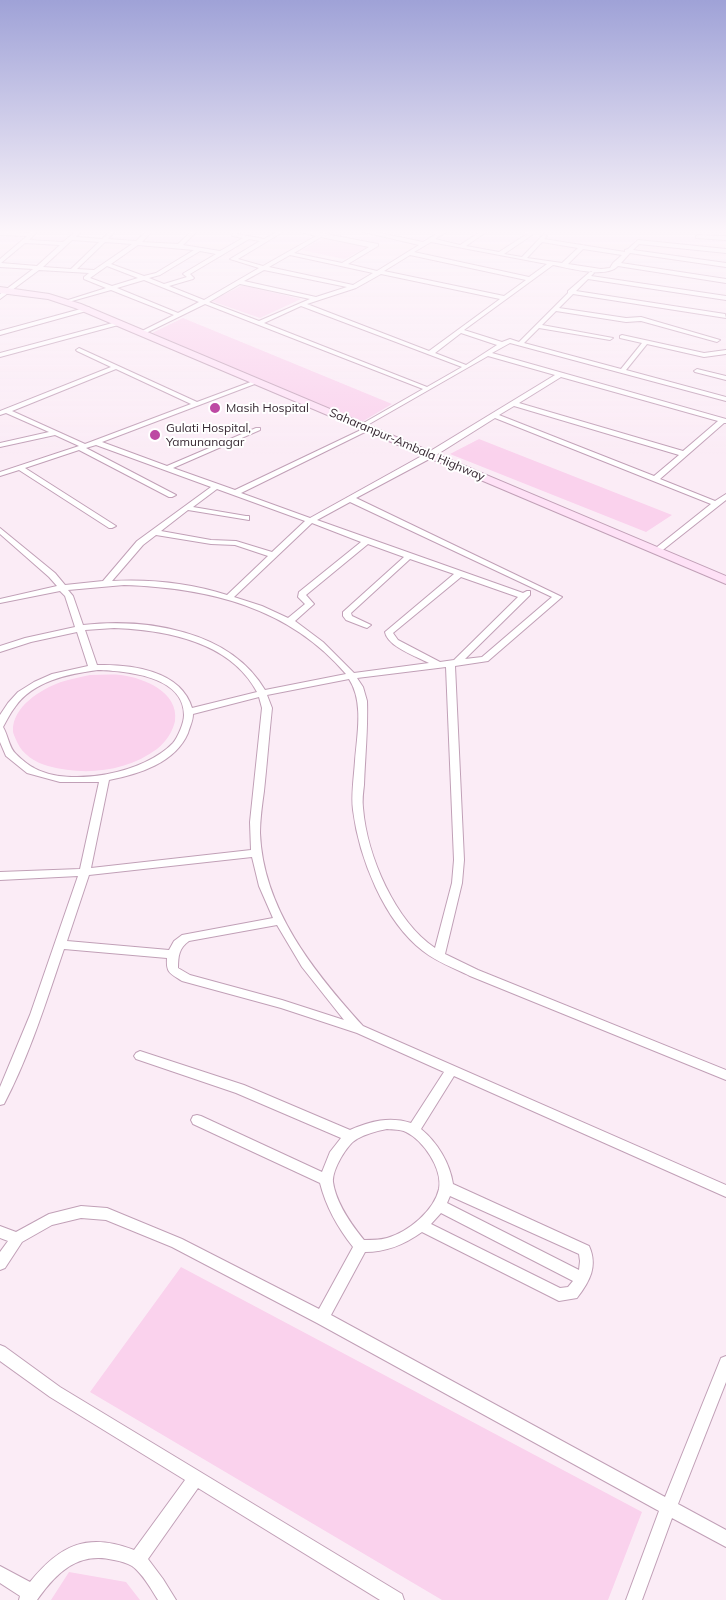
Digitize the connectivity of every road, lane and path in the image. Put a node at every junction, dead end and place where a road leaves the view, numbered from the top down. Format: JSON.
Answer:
{"nodes":[{"id":1,"x":75,"y":305,"type":"edge"},
{"id":2,"x":154,"y":305,"type":"edge"},
{"id":3,"x":199,"y":305,"type":"edge"},
{"id":4,"x":211,"y":305,"type":"edge"},
{"id":5,"x":300,"y":305,"type":"edge"},
{"id":6,"x":303,"y":305,"type":"edge"},
{"id":7,"x":497,"y":305,"type":"edge"},
{"id":8,"x":558,"y":305,"type":"edge"},
{"id":9,"x":650,"y":305,"type":"edge"},
{"id":10,"x":555,"y":308,"type":"junction"},
{"id":11,"x":88,"y":309,"type":"junction"},
{"id":12,"x":179,"y":315,"type":"junction"},
{"id":13,"x":725,"y":316,"type":"edge"},
{"id":14,"x":120,"y":323,"type":"junction"},
{"id":15,"x":259,"y":323,"type":"junction"},
{"id":16,"x":538,"y":326,"type":"junction"},
{"id":17,"x":460,"y":331,"type":"junction"},
{"id":18,"x":144,"y":332,"type":"junction"},
{"id":19,"x":0,"y":333,"type":"edge"},
{"id":20,"x":622,"y":337,"type":"dead end"},
{"id":21,"x":610,"y":338,"type":"dead end"},
{"id":22,"x":717,"y":340,"type":"dead end"},
{"id":23,"x":521,"y":342,"type":"junction"},
{"id":24,"x":646,"y":342,"type":"junction"},
{"id":25,"x":502,"y":344,"type":"junction"},
{"id":26,"x":79,"y":350,"type":"dead end"},
{"id":27,"x":726,"y":352,"type":"edge"},
{"id":28,"x":430,"y":353,"type":"junction"},
{"id":29,"x":487,"y":354,"type":"junction"},
{"id":30,"x":0,"y":356,"type":"edge"},
{"id":31,"x":116,"y":367,"type":"junction"},
{"id":32,"x":467,"y":367,"type":"junction"},
{"id":33,"x":622,"y":371,"type":"junction"},
{"id":34,"x":697,"y":371,"type":"dead end"},
{"id":35,"x":560,"y":375,"type":"junction"},
{"id":36,"x":726,"y":378,"type":"edge"},
{"id":37,"x":258,"y":381,"type":"junction"},
{"id":38,"x":428,"y":389,"type":"junction"},
{"id":39,"x":726,"y":392,"type":"edge"},
{"id":40,"x":723,"y":398,"type":"edge"},
{"id":41,"x":196,"y":404,"type":"junction"},
{"id":42,"x":514,"y":404,"type":"junction"},
{"id":43,"x":3,"y":412,"type":"edge"},
{"id":44,"x":495,"y":416,"type":"junction"},
{"id":45,"x":724,"y":420,"type":"edge"},
{"id":46,"x":365,"y":428,"type":"junction"},
{"id":47,"x":258,"y":429,"type":"dead end"},
{"id":48,"x":56,"y":433,"type":"junction"},
{"id":49,"x":95,"y":442,"type":"junction"},
{"id":50,"x":0,"y":445,"type":"edge"},
{"id":51,"x":83,"y":447,"type":"junction"},
{"id":52,"x":684,"y":454,"type":"junction"},
{"id":53,"x":430,"y":455,"type":"junction"},
{"id":54,"x":20,"y":468,"type":"junction"},
{"id":55,"x":167,"y":468,"type":"junction"},
{"id":56,"x":0,"y":474,"type":"edge"},
{"id":57,"x":655,"y":479,"type":"junction"},
{"id":58,"x":216,"y":486,"type":"junction"},
{"id":59,"x":235,"y":494,"type":"junction"},
{"id":60,"x":172,"y":495,"type":"dead end"},
{"id":61,"x":726,"y":496,"type":"edge"},
{"id":62,"x":349,"y":498,"type":"junction"},
{"id":63,"x":717,"y":504,"type":"junction"},
{"id":64,"x":188,"y":508,"type":"junction"},
{"id":65,"x":246,"y":518,"type":"dead end"},
{"id":66,"x":311,"y":520,"type":"junction"},
{"id":67,"x":112,"y":526,"type":"dead end"},
{"id":68,"x":0,"y":530,"type":"edge"},
{"id":69,"x":154,"y":532,"type":"junction"},
{"id":70,"x":367,"y":542,"type":"junction"},
{"id":71,"x":656,"y":550,"type":"junction"},
{"id":72,"x":273,"y":555,"type":"junction"},
{"id":73,"x":409,"y":556,"type":"junction"},
{"id":74,"x":459,"y":574,"type":"junction"},
{"id":75,"x":726,"y":580,"type":"edge"},
{"id":76,"x":107,"y":582,"type":"junction"},
{"id":77,"x":62,"y":586,"type":"junction"},
{"id":78,"x":536,"y":586,"type":"junction"},
{"id":79,"x":524,"y":596,"type":"junction"},
{"id":80,"x":229,"y":597,"type":"junction"},
{"id":81,"x":0,"y":601,"type":"edge"},
{"id":82,"x":290,"y":622,"type":"junction"},
{"id":83,"x":367,"y":624,"type":"dead end"},
{"id":84,"x":81,"y":628,"type":"junction"},
{"id":85,"x":0,"y":649,"type":"edge"},
{"id":86,"x":454,"y":662,"type":"junction"},
{"id":87,"x":437,"y":664,"type":"junction"},
{"id":88,"x":93,"y":668,"type":"junction"},
{"id":89,"x":351,"y":676,"type":"junction"},
{"id":90,"x":263,"y":693,"type":"junction"},
{"id":91,"x":189,"y":712,"type":"junction"},
{"id":92,"x":0,"y":727,"type":"edge"},
{"id":93,"x":0,"y":742,"type":"edge"},
{"id":94,"x":104,"y":780,"type":"junction"},
{"id":95,"x":257,"y":853,"type":"junction"},
{"id":96,"x":85,"y":872,"type":"junction"},
{"id":97,"x":0,"y":876,"type":"edge"},
{"id":98,"x":280,"y":921,"type":"junction"},
{"id":99,"x":60,"y":945,"type":"junction"},
{"id":100,"x":174,"y":954,"type":"junction"},
{"id":101,"x":438,"y":956,"type":"junction"},
{"id":102,"x":360,"y":1029,"type":"junction"},
{"id":103,"x":140,"y":1056,"type":"dead end"},
{"id":104,"x":452,"y":1070,"type":"junction"},
{"id":105,"x":726,"y":1075,"type":"edge"},
{"id":106,"x":0,"y":1100,"type":"edge"},
{"id":107,"x":197,"y":1120,"type":"dead end"},
{"id":108,"x":415,"y":1128,"type":"junction"},
{"id":109,"x":350,"y":1136,"type":"junction"},
{"id":110,"x":326,"y":1180,"type":"junction"},
{"id":111,"x":446,"y":1187,"type":"junction"},
{"id":112,"x":726,"y":1191,"type":"edge"},
{"id":113,"x":438,"y":1205,"type":"junction"},
{"id":114,"x":420,"y":1225,"type":"junction"},
{"id":115,"x":0,"y":1232,"type":"edge"},
{"id":116,"x":17,"y":1238,"type":"junction"},
{"id":117,"x":361,"y":1246,"type":"junction"},
{"id":118,"x":0,"y":1264,"type":"edge"},
{"id":119,"x":581,"y":1278,"type":"junction"},
{"id":120,"x":322,"y":1318,"type":"junction"},
{"id":121,"x":0,"y":1352,"type":"edge"},
{"id":122,"x":726,"y":1363,"type":"edge"},
{"id":123,"x":196,"y":1478,"type":"junction"},
{"id":124,"x":668,"y":1508,"type":"junction"},
{"id":125,"x":726,"y":1539,"type":"edge"},
{"id":126,"x":137,"y":1560,"type":"junction"},
{"id":127,"x":0,"y":1574,"type":"edge"},
{"id":128,"x":29,"y":1597,"type":"edge"},
{"id":129,"x":168,"y":1600,"type":"edge"},
{"id":130,"x":396,"y":1600,"type":"edge"},
{"id":131,"x":634,"y":1600,"type":"edge"}],
"edges":[{"from":1,"to":11,"type":"main road","name":"Saharanpur-Ambala Highway"},
{"from":2,"to":12,"type":"street"},
{"from":3,"to":12,"type":"street"},
{"from":4,"to":15,"type":"street"},
{"from":5,"to":15,"type":"street"},
{"from":6,"to":28,"type":"street"},
{"from":7,"to":17,"type":"street"},
{"from":8,"to":10,"type":"street"},
{"from":9,"to":13,"type":"street"},
{"from":10,"to":16,"type":"street"},
{"from":10,"to":22,"type":"street"},
{"from":11,"to":14,"type":"main road","name":"Saharanpur-Ambala Highway"},
{"from":11,"to":19,"type":"street"},
{"from":12,"to":18,"type":"street"},
{"from":14,"to":18,"type":"main road","name":"Saharanpur-Ambala Highway"},
{"from":14,"to":30,"type":"street"},
{"from":15,"to":38,"type":"street"},
{"from":16,"to":21,"type":"street"},
{"from":16,"to":23,"type":"street"},
{"from":17,"to":25,"type":"street"},
{"from":17,"to":28,"type":"street"},
{"from":18,"to":37,"type":"main road","name":"Saharanpur-Ambala Highway"},
{"from":20,"to":24,"type":"street"},
{"from":23,"to":25,"type":"street"},
{"from":23,"to":33,"type":"street"},
{"from":24,"to":27,"type":"street"},
{"from":24,"to":33,"type":"street"},
{"from":25,"to":29,"type":"street"},
{"from":26,"to":31,"type":"street"},
{"from":28,"to":32,"type":"street"},
{"from":29,"to":32,"type":"street"},
{"from":29,"to":35,"type":"street"},
{"from":31,"to":41,"type":"street"},
{"from":31,"to":43,"type":"street"},
{"from":32,"to":38,"type":"street"},
{"from":33,"to":40,"type":"street"},
{"from":34,"to":36,"type":"street"},
{"from":35,"to":42,"type":"street"},
{"from":35,"to":45,"type":"street"},
{"from":37,"to":41,"type":"street"},
{"from":37,"to":46,"type":"main road","name":"Saharanpur-Ambala Highway"},
{"from":38,"to":46,"type":"street"},
{"from":39,"to":40,"type":"street"},
{"from":41,"to":49,"type":"street"},
{"from":42,"to":44,"type":"street"},
{"from":42,"to":52,"type":"street"},
{"from":43,"to":48,"type":"street"},
{"from":44,"to":53,"type":"street"},
{"from":44,"to":57,"type":"street"},
{"from":45,"to":52,"type":"street"},
{"from":46,"to":53,"type":"main road","name":"Saharanpur-Ambala Highway"},
{"from":46,"to":59,"type":"street"},
{"from":47,"to":55,"type":"street"},
{"from":48,"to":50,"type":"street"},
{"from":48,"to":51,"type":"street"},
{"from":49,"to":51,"type":"street"},
{"from":49,"to":55,"type":"street"},
{"from":51,"to":54,"type":"street"},
{"from":51,"to":60,"type":"street"},
{"from":52,"to":57,"type":"street"},
{"from":53,"to":62,"type":"street"},
{"from":53,"to":71,"type":"main road","name":"Saharanpur-Ambala Highway"},
{"from":54,"to":56,"type":"street"},
{"from":54,"to":67,"type":"street"},
{"from":55,"to":58,"type":"street"},
{"from":57,"to":63,"type":"street"},
{"from":58,"to":59,"type":"street"},
{"from":58,"to":64,"type":"street"},
{"from":59,"to":66,"type":"street"},
{"from":61,"to":63,"type":"street"},
{"from":62,"to":66,"type":"street"},
{"from":62,"to":78,"type":"street"},
{"from":63,"to":71,"type":"street"},
{"from":64,"to":65,"type":"street"},
{"from":64,"to":69,"type":"street"},
{"from":66,"to":70,"type":"street"},
{"from":66,"to":72,"type":"street"},
{"from":68,"to":77,"type":"street"},
{"from":69,"to":72,"type":"street"},
{"from":69,"to":76,"type":"street"},
{"from":70,"to":73,"type":"street"},
{"from":70,"to":82,"type":"street"},
{"from":71,"to":75,"type":"main road","name":"Saharanpur-Ambala Highway"},
{"from":72,"to":80,"type":"street"},
{"from":73,"to":74,"type":"street"},
{"from":73,"to":83,"type":"street"},
{"from":74,"to":79,"type":"street"},
{"from":74,"to":87,"type":"street"},
{"from":76,"to":77,"type":"street"},
{"from":76,"to":80,"type":"street"},
{"from":77,"to":81,"type":"street"},
{"from":77,"to":84,"type":"street"},
{"from":78,"to":79,"type":"street"},
{"from":78,"to":86,"type":"street"},
{"from":79,"to":86,"type":"street"},
{"from":80,"to":82,"type":"street"},
{"from":82,"to":89,"type":"street"},
{"from":84,"to":85,"type":"street"},
{"from":84,"to":88,"type":"street"},
{"from":84,"to":90,"type":"street"},
{"from":86,"to":87,"type":"street"},
{"from":86,"to":101,"type":"street"},
{"from":87,"to":89,"type":"street"},
{"from":88,"to":91,"type":"street"},
{"from":88,"to":92,"type":"street"},
{"from":89,"to":90,"type":"street"},
{"from":89,"to":101,"type":"street"},
{"from":90,"to":91,"type":"street"},
{"from":90,"to":95,"type":"street"},
{"from":91,"to":94,"type":"street"},
{"from":92,"to":93,"type":"street"},
{"from":93,"to":94,"type":"street"},
{"from":94,"to":96,"type":"street"},
{"from":95,"to":96,"type":"street"},
{"from":95,"to":98,"type":"street"},
{"from":96,"to":97,"type":"street"},
{"from":96,"to":99,"type":"street"},
{"from":98,"to":100,"type":"street"},
{"from":98,"to":102,"type":"street"},
{"from":99,"to":100,"type":"street"},
{"from":99,"to":106,"type":"street"},
{"from":100,"to":102,"type":"street"},
{"from":101,"to":105,"type":"street"},
{"from":102,"to":104,"type":"street"},
{"from":103,"to":109,"type":"street"},
{"from":104,"to":108,"type":"street"},
{"from":104,"to":112,"type":"street"},
{"from":107,"to":110,"type":"street"},
{"from":108,"to":109,"type":"street"},
{"from":108,"to":111,"type":"street"},
{"from":109,"to":110,"type":"street"},
{"from":110,"to":117,"type":"street"},
{"from":111,"to":113,"type":"street"},
{"from":111,"to":119,"type":"street"},
{"from":113,"to":114,"type":"street"},
{"from":113,"to":119,"type":"street"},
{"from":114,"to":117,"type":"street"},
{"from":114,"to":119,"type":"street"},
{"from":115,"to":116,"type":"street"},
{"from":116,"to":118,"type":"street"},
{"from":116,"to":120,"type":"street"},
{"from":117,"to":120,"type":"street"},
{"from":120,"to":124,"type":"street"},
{"from":121,"to":123,"type":"street"},
{"from":122,"to":124,"type":"street"},
{"from":123,"to":126,"type":"street"},
{"from":123,"to":130,"type":"street"},
{"from":124,"to":125,"type":"street"},
{"from":124,"to":131,"type":"street"},
{"from":126,"to":128,"type":"street"},
{"from":126,"to":129,"type":"street"},
{"from":127,"to":128,"type":"street"}]}
